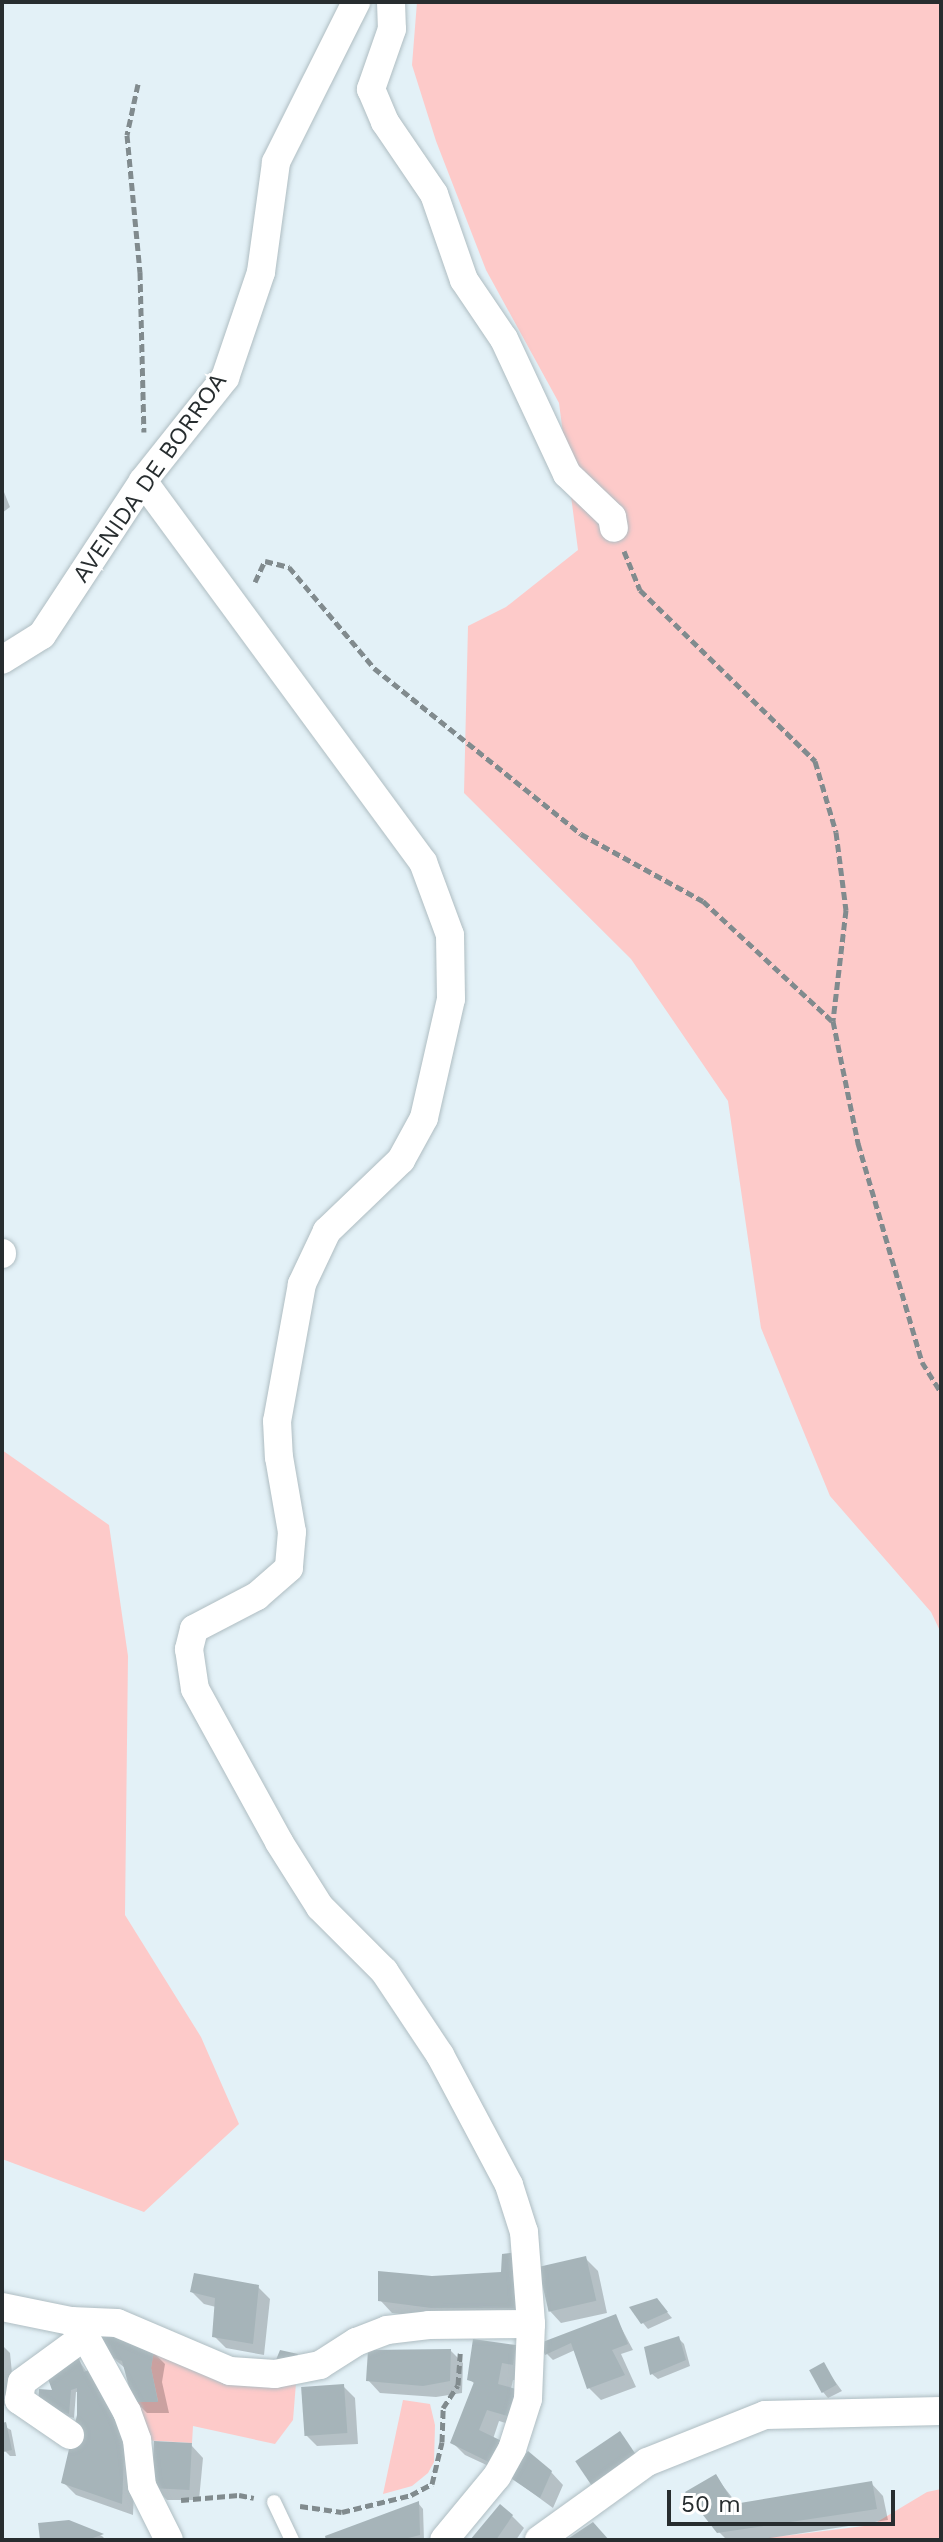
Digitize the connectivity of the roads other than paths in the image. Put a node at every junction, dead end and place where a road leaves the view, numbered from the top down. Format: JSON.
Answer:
{"nodes":[{"id":1,"x":356,"y":2,"type":"edge"},
{"id":2,"x":391,"y":2,"type":"edge"},
{"id":3,"x":143,"y":481,"type":"junction"},
{"id":4,"x":614,"y":528,"type":"road end"},
{"id":5,"x":2,"y":660,"type":"edge"},
{"id":6,"x":2,"y":2307,"type":"edge"},
{"id":7,"x":531,"y":2324,"type":"junction"},
{"id":8,"x":78,"y":2328,"type":"junction"},
{"id":9,"x":941,"y":2411,"type":"edge"},
{"id":10,"x":70,"y":2435,"type":"dead end"},
{"id":11,"x":274,"y":2502,"type":"road end"},
{"id":12,"x":169,"y":2540,"type":"edge"},
{"id":13,"x":292,"y":2540,"type":"edge"},
{"id":14,"x":444,"y":2540,"type":"edge"},
{"id":15,"x":539,"y":2540,"type":"edge"}],
"edges":[{"from":1,"to":3,"type":"street","name":"AVENIDA DE BORROA"},
{"from":2,"to":4,"type":"street"},
{"from":3,"to":5,"type":"street","name":"AVENIDA DE BORROA"},
{"from":3,"to":7,"type":"street"},
{"from":6,"to":8,"type":"street"},
{"from":7,"to":8,"type":"street"},
{"from":7,"to":14,"type":"street"},
{"from":8,"to":10,"type":"street"},
{"from":8,"to":12,"type":"street"},
{"from":9,"to":15,"type":"street"},
{"from":11,"to":13,"type":"lane"}]}
